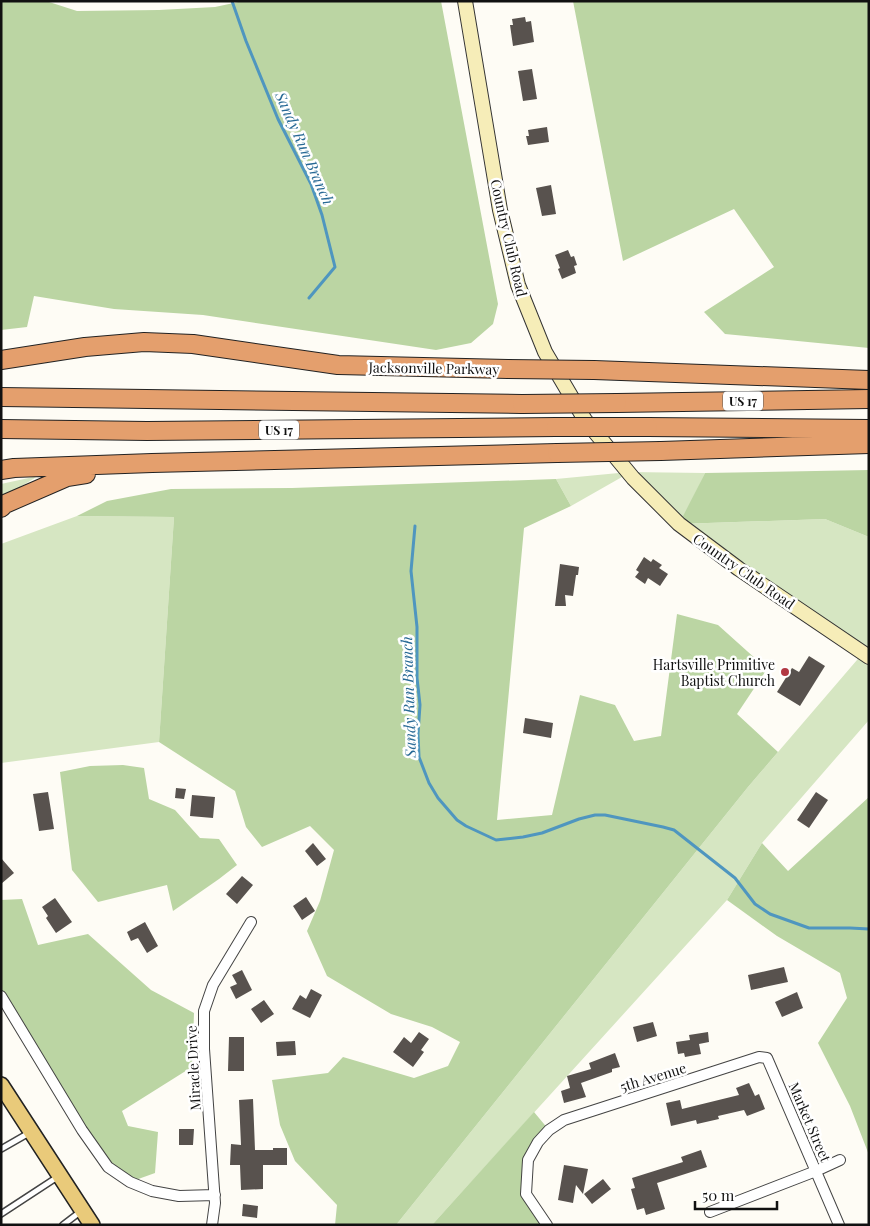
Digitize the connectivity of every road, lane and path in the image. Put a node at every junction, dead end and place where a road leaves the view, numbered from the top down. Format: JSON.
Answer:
{"nodes":[{"id":1,"x":465,"y":1,"type":"edge"},
{"id":2,"x":1,"y":360,"type":"edge"},
{"id":3,"x":869,"y":380,"type":"edge"},
{"id":4,"x":1,"y":397,"type":"edge"},
{"id":5,"x":869,"y":399,"type":"edge"},
{"id":6,"x":1,"y":429,"type":"edge"},
{"id":7,"x":869,"y":429,"type":"edge"},
{"id":8,"x":869,"y":444,"type":"edge"},
{"id":9,"x":152,"y":463,"type":"junction"},
{"id":10,"x":1,"y":470,"type":"edge"},
{"id":11,"x":1,"y":508,"type":"edge"},
{"id":12,"x":869,"y":657,"type":"edge"},
{"id":13,"x":251,"y":922,"type":"dead end"},
{"id":14,"x":1,"y":996,"type":"edge"},
{"id":15,"x":767,"y":1058,"type":"joint"},
{"id":16,"x":1,"y":1084,"type":"edge"},
{"id":17,"x":32,"y":1132,"type":"junction"},
{"id":18,"x":2,"y":1148,"type":"edge"},
{"id":19,"x":840,"y":1160,"type":"dead end"},
{"id":20,"x":816,"y":1171,"type":"junction"},
{"id":21,"x":60,"y":1175,"type":"junction"},
{"id":22,"x":215,"y":1195,"type":"junction"},
{"id":23,"x":82,"y":1210,"type":"junction"},
{"id":24,"x":710,"y":1212,"type":"dead end"},
{"id":25,"x":1,"y":1214,"type":"edge"},
{"id":26,"x":63,"y":1225,"type":"edge"},
{"id":27,"x":92,"y":1225,"type":"edge"},
{"id":28,"x":212,"y":1225,"type":"edge"},
{"id":29,"x":547,"y":1225,"type":"edge"},
{"id":30,"x":839,"y":1225,"type":"edge"}],
"edges":[{"from":1,"to":12,"type":"main road","name":"Country Club Road"},
{"from":2,"to":3,"type":"highway","name":"Jacksonville Parkway","bridge":true},
{"from":4,"to":5,"type":"highway","number":"US 17","bridge":true},
{"from":6,"to":7,"type":"highway","number":"US 17","bridge":true},
{"from":8,"to":9,"type":"highway","bridge":true},
{"from":9,"to":10,"type":"highway"},
{"from":9,"to":11,"type":"highway"},
{"from":13,"to":22,"type":"street","name":"Miracle Drive"},
{"from":14,"to":22,"type":"street"},
{"from":15,"to":20,"type":"street","name":"Market Street"},
{"from":15,"to":29,"type":"street","name":"5th Avenue"},
{"from":16,"to":17,"type":"main road"},
{"from":17,"to":18,"type":"lane"},
{"from":17,"to":21,"type":"main road"},
{"from":19,"to":20,"type":"street"},
{"from":20,"to":24,"type":"street"},
{"from":20,"to":30,"type":"street","name":"Market Street"},
{"from":21,"to":23,"type":"main road"},
{"from":21,"to":25,"type":"lane"},
{"from":22,"to":28,"type":"street","name":"Miracle Drive"},
{"from":23,"to":26,"type":"lane"},
{"from":23,"to":27,"type":"main road"}]}
